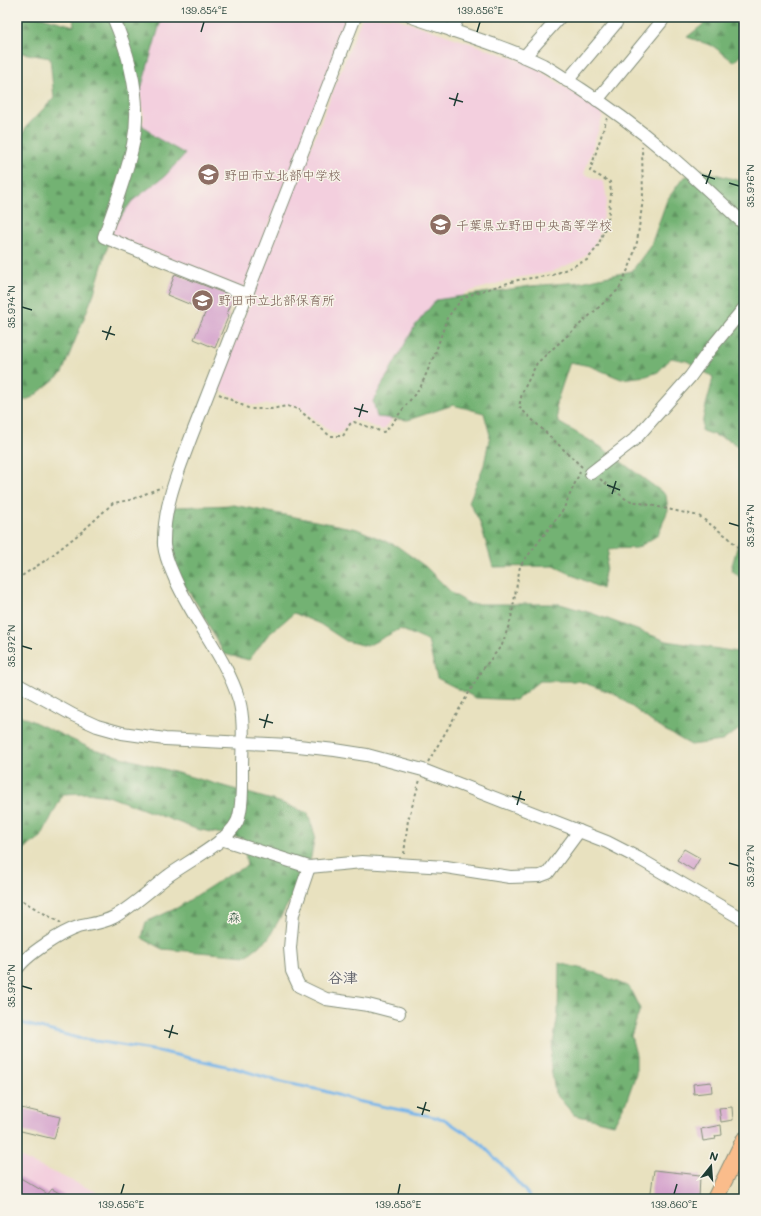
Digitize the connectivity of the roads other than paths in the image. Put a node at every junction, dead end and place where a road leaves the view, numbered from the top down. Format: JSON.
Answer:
{"nodes":[{"id":1,"x":112,"y":17,"type":"edge"},
{"id":2,"x":355,"y":17,"type":"edge"},
{"id":3,"x":412,"y":17,"type":"edge"},
{"id":4,"x":458,"y":17,"type":"edge"},
{"id":5,"x":560,"y":17,"type":"edge"},
{"id":6,"x":662,"y":21,"type":"dead end"},
{"id":7,"x":616,"y":23,"type":"dead end"},
{"id":8,"x":452,"y":31,"type":"junction"},
{"id":9,"x":524,"y":57,"type":"junction"},
{"id":10,"x":567,"y":81,"type":"junction"},
{"id":11,"x":597,"y":100,"type":"junction"},
{"id":12,"x":744,"y":224,"type":"edge"},
{"id":13,"x":248,"y":295,"type":"junction"},
{"id":14,"x":744,"y":308,"type":"edge"},
{"id":15,"x":587,"y":470,"type":"road end"},
{"id":16,"x":17,"y":684,"type":"edge"},
{"id":17,"x":243,"y":742,"type":"junction"},
{"id":18,"x":579,"y":831,"type":"junction"},
{"id":19,"x":221,"y":839,"type":"junction"},
{"id":20,"x":309,"y":867,"type":"junction"},
{"id":21,"x":744,"y":920,"type":"edge"},
{"id":22,"x":17,"y":969,"type":"edge"},
{"id":23,"x":399,"y":1013,"type":"dead end"},
{"id":24,"x":744,"y":1140,"type":"edge"},
{"id":25,"x":715,"y":1199,"type":"edge"}],
"edges":[{"from":1,"to":13,"type":"street"},
{"from":2,"to":13,"type":"street"},
{"from":3,"to":8,"type":"street"},
{"from":4,"to":8,"type":"street"},
{"from":5,"to":9,"type":"street"},
{"from":6,"to":11,"type":"street"},
{"from":7,"to":10,"type":"street"},
{"from":8,"to":9,"type":"street"},
{"from":9,"to":10,"type":"street"},
{"from":10,"to":11,"type":"street"},
{"from":11,"to":12,"type":"street"},
{"from":13,"to":17,"type":"street"},
{"from":14,"to":15,"type":"street"},
{"from":16,"to":17,"type":"street"},
{"from":17,"to":18,"type":"street"},
{"from":17,"to":19,"type":"street"},
{"from":18,"to":20,"type":"street"},
{"from":18,"to":21,"type":"street"},
{"from":19,"to":20,"type":"street"},
{"from":19,"to":22,"type":"street"},
{"from":20,"to":23,"type":"street"},
{"from":24,"to":25,"type":"main road"}]}
